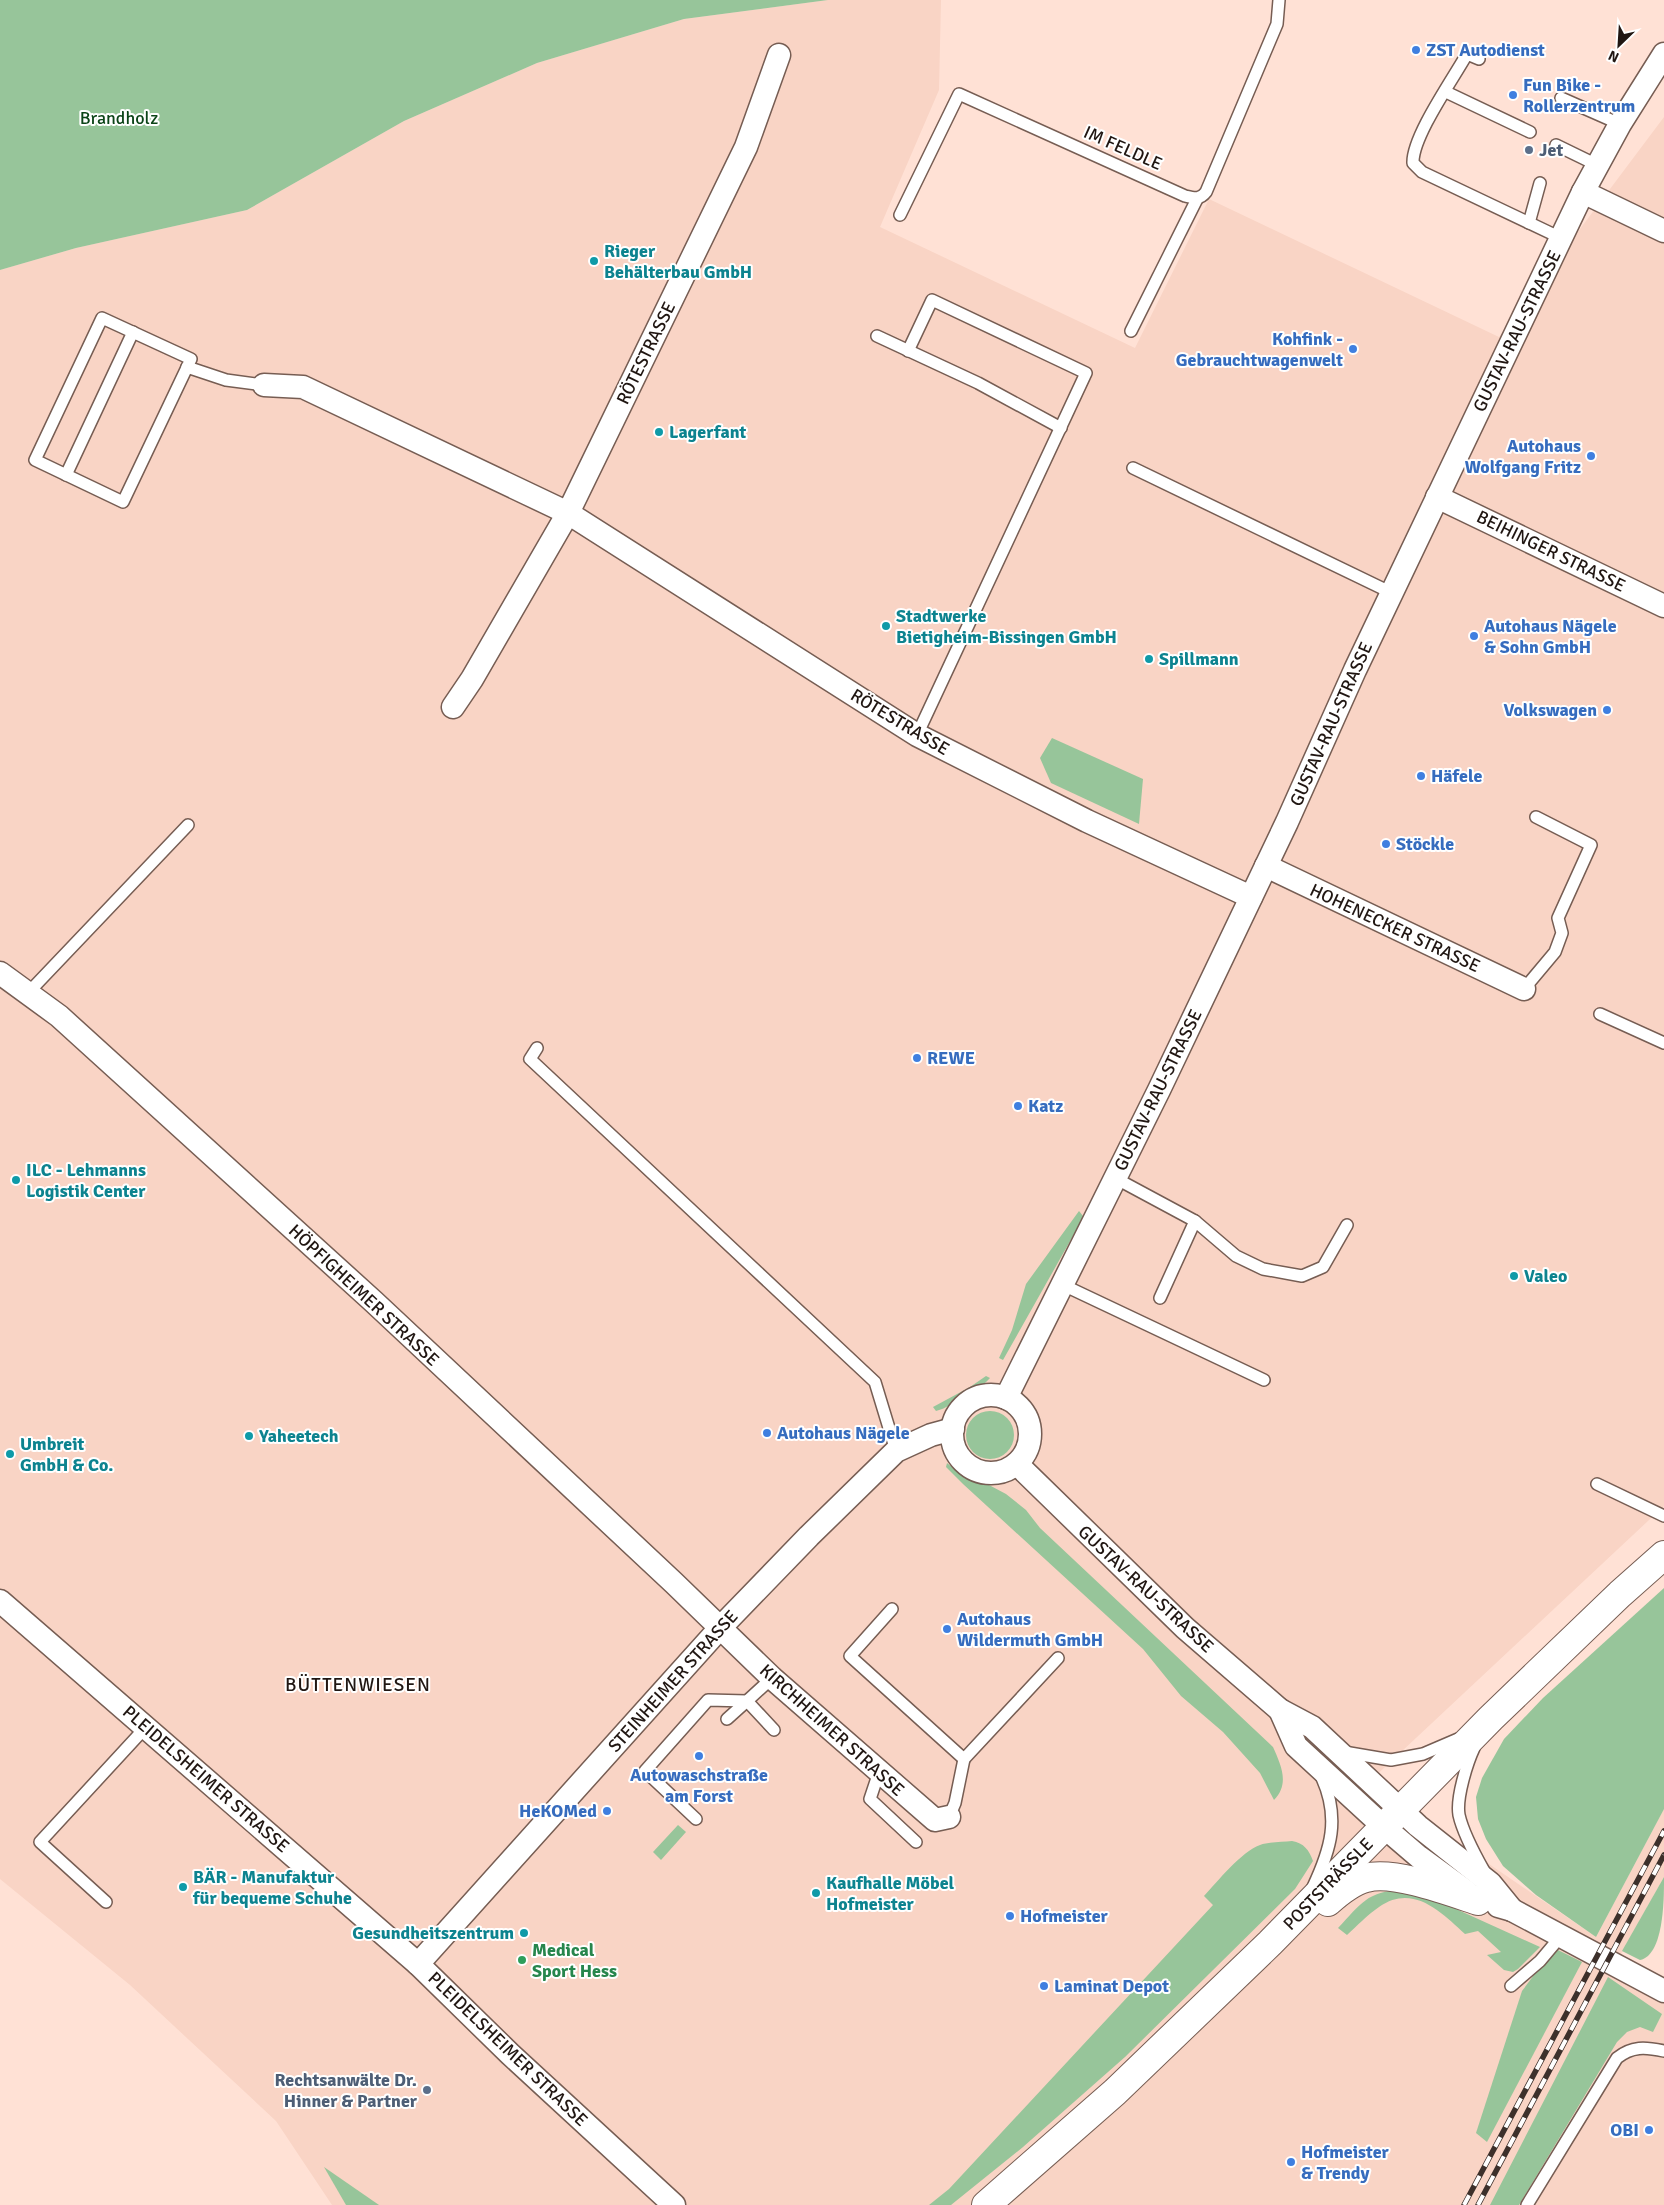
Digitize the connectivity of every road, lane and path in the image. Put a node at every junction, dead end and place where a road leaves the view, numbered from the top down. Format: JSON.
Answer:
{"nodes":[{"id":1,"x":1279,"y":0,"type":"edge"},
{"id":2,"x":779,"y":54,"type":"dead end"},
{"id":3,"x":1664,"y":54,"type":"edge"},
{"id":4,"x":1479,"y":59,"type":"dead end"},
{"id":5,"x":1446,"y":92,"type":"junction"},
{"id":6,"x":1561,"y":98,"type":"dead end"},
{"id":7,"x":1620,"y":124,"type":"junction"},
{"id":8,"x":1530,"y":132,"type":"dead end"},
{"id":9,"x":1559,"y":152,"type":"dead end"},
{"id":10,"x":1598,"y":165,"type":"junction"},
{"id":11,"x":1543,"y":185,"type":"dead end"},
{"id":12,"x":1583,"y":192,"type":"junction"},
{"id":13,"x":1198,"y":199,"type":"junction"},
{"id":14,"x":900,"y":215,"type":"dead end"},
{"id":15,"x":1529,"y":223,"type":"junction"},
{"id":16,"x":1664,"y":231,"type":"edge"},
{"id":17,"x":1561,"y":238,"type":"junction"},
{"id":18,"x":1131,"y":331,"type":"dead end"},
{"id":19,"x":133,"y":332,"type":"junction"},
{"id":20,"x":877,"y":336,"type":"dead end"},
{"id":21,"x":908,"y":352,"type":"junction"},
{"id":22,"x":187,"y":367,"type":"junction"},
{"id":23,"x":264,"y":385,"type":"joint"},
{"id":24,"x":1061,"y":428,"type":"junction"},
{"id":25,"x":1133,"y":468,"type":"dead end"},
{"id":26,"x":66,"y":475,"type":"junction"},
{"id":27,"x":1437,"y":497,"type":"junction"},
{"id":28,"x":568,"y":512,"type":"junction"},
{"id":29,"x":1392,"y":593,"type":"junction"},
{"id":30,"x":1664,"y":606,"type":"edge"},
{"id":31,"x":453,"y":707,"type":"dead end"},
{"id":32,"x":917,"y":735,"type":"junction"},
{"id":33,"x":1536,"y":817,"type":"dead end"},
{"id":34,"x":188,"y":825,"type":"dead end"},
{"id":35,"x":1266,"y":866,"type":"junction"},
{"id":36,"x":1251,"y":897,"type":"junction"},
{"id":37,"x":0,"y":973,"type":"edge"},
{"id":38,"x":1524,"y":989,"type":"joint"},
{"id":39,"x":28,"y":993,"type":"junction"},
{"id":40,"x":1600,"y":1014,"type":"dead end"},
{"id":41,"x":1664,"y":1043,"type":"edge"},
{"id":42,"x":537,"y":1048,"type":"dead end"},
{"id":43,"x":1115,"y":1178,"type":"junction"},
{"id":44,"x":1195,"y":1222,"type":"junction"},
{"id":45,"x":1346,"y":1224,"type":"dead end"},
{"id":46,"x":1062,"y":1284,"type":"junction"},
{"id":47,"x":1160,"y":1298,"type":"dead end"},
{"id":48,"x":1264,"y":1380,"type":"dead end"},
{"id":49,"x":1006,"y":1398,"type":"junction"},
{"id":50,"x":952,"y":1428,"type":"junction"},
{"id":51,"x":896,"y":1451,"type":"junction"},
{"id":52,"x":1017,"y":1464,"type":"junction"},
{"id":53,"x":1598,"y":1484,"type":"dead end"},
{"id":54,"x":1664,"y":1516,"type":"edge"},
{"id":55,"x":1664,"y":1555,"type":"edge"},
{"id":56,"x":0,"y":1601,"type":"edge"},
{"id":57,"x":892,"y":1610,"type":"dead end"},
{"id":58,"x":720,"y":1628,"type":"junction"},
{"id":59,"x":1058,"y":1658,"type":"dead end"},
{"id":60,"x":772,"y":1678,"type":"junction"},
{"id":61,"x":747,"y":1700,"type":"junction"},
{"id":62,"x":1280,"y":1710,"type":"junction"},
{"id":63,"x":1491,"y":1718,"type":"junction"},
{"id":64,"x":727,"y":1719,"type":"dead end"},
{"id":65,"x":146,"y":1727,"type":"junction"},
{"id":66,"x":774,"y":1730,"type":"dead end"},
{"id":67,"x":1336,"y":1750,"type":"junction"},
{"id":68,"x":964,"y":1759,"type":"junction"},
{"id":69,"x":1315,"y":1763,"type":"junction"},
{"id":70,"x":879,"y":1772,"type":"junction"},
{"id":71,"x":950,"y":1817,"type":"joint"},
{"id":72,"x":1392,"y":1818,"type":"junction"},
{"id":73,"x":696,"y":1819,"type":"dead end"},
{"id":74,"x":916,"y":1842,"type":"dead end"},
{"id":75,"x":1484,"y":1892,"type":"junction"},
{"id":76,"x":106,"y":1902,"type":"dead end"},
{"id":77,"x":1561,"y":1936,"type":"junction"},
{"id":78,"x":1270,"y":1943,"type":"junction"},
{"id":79,"x":418,"y":1964,"type":"junction"},
{"id":80,"x":1246,"y":1966,"type":"junction"},
{"id":81,"x":1511,"y":1986,"type":"dead end"},
{"id":82,"x":1664,"y":1991,"type":"edge"},
{"id":83,"x":1664,"y":2050,"type":"edge"},
{"id":84,"x":674,"y":2205,"type":"edge"},
{"id":85,"x":986,"y":2205,"type":"edge"},
{"id":86,"x":1527,"y":2205,"type":"edge"}],
"edges":[{"from":1,"to":13,"type":"lane"},
{"from":2,"to":28,"type":"street","name":"RÖTESTRASSE"},
{"from":3,"to":7,"type":"street","name":"GUSTAV-RAU-STRASSE"},
{"from":4,"to":5,"type":"lane"},
{"from":5,"to":8,"type":"lane"},
{"from":5,"to":15,"type":"lane"},
{"from":6,"to":7,"type":"lane"},
{"from":7,"to":10,"type":"street","name":"GUSTAV-RAU-STRASSE"},
{"from":9,"to":10,"type":"lane"},
{"from":10,"to":12,"type":"street","name":"GUSTAV-RAU-STRASSE"},
{"from":11,"to":15,"type":"lane"},
{"from":12,"to":16,"type":"street"},
{"from":12,"to":17,"type":"street","name":"GUSTAV-RAU-STRASSE"},
{"from":13,"to":14,"type":"lane","name":"IM FELDLE"},
{"from":13,"to":18,"type":"lane"},
{"from":15,"to":17,"type":"lane"},
{"from":17,"to":27,"type":"street","name":"GUSTAV-RAU-STRASSE"},
{"from":19,"to":22,"type":"lane"},
{"from":19,"to":26,"type":"lane"},
{"from":19,"to":26,"type":"lane"},
{"from":20,"to":21,"type":"lane"},
{"from":21,"to":24,"type":"lane"},
{"from":21,"to":24,"type":"lane"},
{"from":22,"to":23,"type":"lane"},
{"from":22,"to":26,"type":"lane"},
{"from":23,"to":28,"type":"street","name":"RÖTESTRASSE"},
{"from":24,"to":32,"type":"lane"},
{"from":25,"to":29,"type":"lane"},
{"from":27,"to":29,"type":"street","name":"GUSTAV-RAU-STRASSE"},
{"from":27,"to":30,"type":"street","name":"BEIHINGER STRASSE"},
{"from":28,"to":31,"type":"street","name":"RÖTESTRASSE"},
{"from":28,"to":32,"type":"street","name":"RÖTESTRASSE"},
{"from":29,"to":35,"type":"street","name":"GUSTAV-RAU-STRASSE"},
{"from":32,"to":36,"type":"street","name":"RÖTESTRASSE"},
{"from":33,"to":38,"type":"lane"},
{"from":34,"to":39,"type":"lane"},
{"from":35,"to":36,"type":"street","name":"GUSTAV-RAU-STRASSE"},
{"from":35,"to":38,"type":"street","name":"HOHENECKER STRASSE"},
{"from":36,"to":43,"type":"street","name":"GUSTAV-RAU-STRASSE"},
{"from":37,"to":39,"type":"street","name":"HÖPFIGHEIMER STRASSE"},
{"from":39,"to":58,"type":"street","name":"HÖPFIGHEIMER STRASSE"},
{"from":40,"to":41,"type":"lane"},
{"from":42,"to":51,"type":"lane"},
{"from":43,"to":44,"type":"lane"},
{"from":43,"to":46,"type":"street","name":"GUSTAV-RAU-STRASSE"},
{"from":44,"to":45,"type":"lane"},
{"from":44,"to":47,"type":"lane"},
{"from":46,"to":48,"type":"lane"},
{"from":46,"to":49,"type":"street","name":"GUSTAV-RAU-STRASSE"},
{"from":49,"to":50,"type":"street"},
{"from":49,"to":52,"type":"street"},
{"from":50,"to":51,"type":"street","name":"STEINHEIMER STRASSE"},
{"from":50,"to":52,"type":"street"},
{"from":51,"to":58,"type":"street","name":"STEINHEIMER STRASSE"},
{"from":52,"to":62,"type":"street","name":"GUSTAV-RAU-STRASSE"},
{"from":53,"to":54,"type":"lane"},
{"from":55,"to":63,"type":"main road","name":"POSTSTRÄSSLE"},
{"from":56,"to":65,"type":"street","name":"PLEIDELSHEIMER STRASSE"},
{"from":57,"to":68,"type":"lane"},
{"from":58,"to":60,"type":"street","name":"KIRCHHEIMER STRASSE"},
{"from":58,"to":79,"type":"street","name":"STEINHEIMER STRASSE"},
{"from":59,"to":68,"type":"lane"},
{"from":60,"to":61,"type":"lane"},
{"from":60,"to":70,"type":"street","name":"KIRCHHEIMER STRASSE"},
{"from":61,"to":64,"type":"lane"},
{"from":61,"to":66,"type":"lane"},
{"from":61,"to":73,"type":"lane"},
{"from":62,"to":67,"type":"street","name":"GUSTAV-RAU-STRASSE"},
{"from":62,"to":69,"type":"street","name":"GUSTAV-RAU-STRASSE"},
{"from":63,"to":67,"type":"lane"},
{"from":63,"to":72,"type":"main road","name":"POSTSTRÄSSLE"},
{"from":63,"to":75,"type":"lane"},
{"from":65,"to":76,"type":"lane"},
{"from":65,"to":79,"type":"street","name":"PLEIDELSHEIMER STRASSE"},
{"from":67,"to":72,"type":"street","name":"GUSTAV-RAU-STRASSE"},
{"from":68,"to":71,"type":"lane"},
{"from":69,"to":72,"type":"street","name":"GUSTAV-RAU-STRASSE"},
{"from":69,"to":78,"type":"lane"},
{"from":70,"to":71,"type":"street","name":"KIRCHHEIMER STRASSE"},
{"from":70,"to":74,"type":"lane"},
{"from":72,"to":75,"type":"street"},
{"from":72,"to":78,"type":"main road","name":"POSTSTRÄSSLE"},
{"from":75,"to":77,"type":"street"},
{"from":75,"to":80,"type":"main road"},
{"from":77,"to":81,"type":"lane"},
{"from":77,"to":82,"type":"street"},
{"from":78,"to":80,"type":"main road","name":"POSTSTRÄSSLE"},
{"from":79,"to":84,"type":"street","name":"PLEIDELSHEIMER STRASSE"},
{"from":80,"to":85,"type":"main road","name":"POSTSTRÄSSLE"},
{"from":83,"to":86,"type":"lane"}]}
